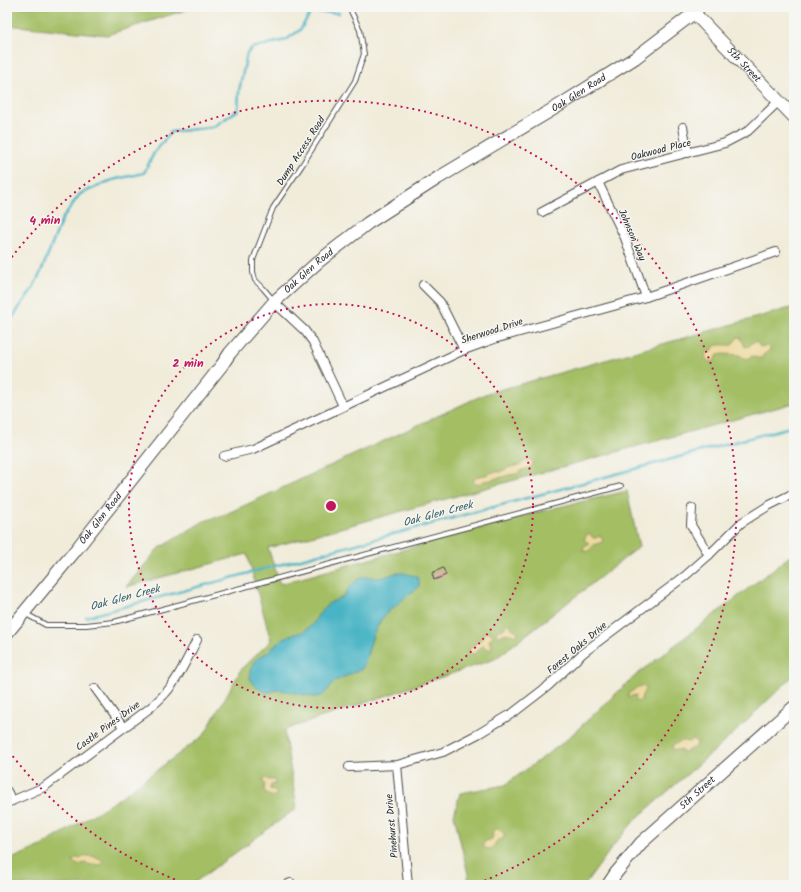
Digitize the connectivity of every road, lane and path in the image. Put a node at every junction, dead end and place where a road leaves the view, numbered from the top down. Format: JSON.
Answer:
{"nodes":[{"id":1,"x":349,"y":7,"type":"edge"},
{"id":2,"x":696,"y":10,"type":"edge"},
{"id":3,"x":779,"y":101,"type":"junction"},
{"id":4,"x":794,"y":117,"type":"edge"},
{"id":5,"x":683,"y":127,"type":"dead end"},
{"id":6,"x":688,"y":153,"type":"junction"},
{"id":7,"x":598,"y":182,"type":"junction"},
{"id":8,"x":542,"y":212,"type":"dead end"},
{"id":9,"x":776,"y":252,"type":"dead end"},
{"id":10,"x":423,"y":285,"type":"dead end"},
{"id":11,"x":646,"y":297,"type":"junction"},
{"id":12,"x":274,"y":302,"type":"junction"},
{"id":13,"x":464,"y":350,"type":"junction"},
{"id":14,"x":343,"y":406,"type":"junction"},
{"id":15,"x":224,"y":456,"type":"dead end"},
{"id":16,"x":621,"y":486,"type":"dead end"},
{"id":17,"x":794,"y":493,"type":"edge"},
{"id":18,"x":692,"y":508,"type":"dead end"},
{"id":19,"x":709,"y":555,"type":"junction"},
{"id":20,"x":24,"y":613,"type":"junction"},
{"id":21,"x":7,"y":633,"type":"edge"},
{"id":22,"x":197,"y":640,"type":"dead end"},
{"id":23,"x":95,"y":688,"type":"dead end"},
{"id":24,"x":794,"y":706,"type":"edge"},
{"id":25,"x":123,"y":727,"type":"junction"},
{"id":26,"x":397,"y":765,"type":"junction"},
{"id":27,"x":349,"y":767,"type":"dead end"},
{"id":28,"x":7,"y":792,"type":"edge"},
{"id":29,"x":9,"y":802,"type":"edge"},
{"id":30,"x":408,"y":885,"type":"edge"},
{"id":31,"x":608,"y":885,"type":"edge"}],
"edges":[{"from":1,"to":12,"type":"lane","name":"Dump Access Road"},
{"from":2,"to":3,"type":"main road","name":"5th Street"},
{"from":2,"to":12,"type":"main road","name":"Oak Glen Road"},
{"from":3,"to":4,"type":"main road","name":"5th Street"},
{"from":3,"to":6,"type":"street","name":"Oakwood Place"},
{"from":5,"to":6,"type":"street"},
{"from":6,"to":7,"type":"street","name":"Oakwood Place"},
{"from":7,"to":8,"type":"street","name":"Oakwood Place"},
{"from":7,"to":11,"type":"street","name":"Johnson Way"},
{"from":9,"to":11,"type":"street","name":"Sherwood Drive"},
{"from":10,"to":13,"type":"street"},
{"from":11,"to":13,"type":"street","name":"Sherwood Drive"},
{"from":12,"to":14,"type":"street"},
{"from":12,"to":20,"type":"main road","name":"Oak Glen Road"},
{"from":13,"to":14,"type":"street","name":"Sherwood Drive"},
{"from":14,"to":15,"type":"street","name":"Sherwood Drive"},
{"from":16,"to":20,"type":"lane"},
{"from":17,"to":19,"type":"street","name":"Forest Oaks Drive"},
{"from":18,"to":19,"type":"street"},
{"from":19,"to":26,"type":"street","name":"Forest Oaks Drive"},
{"from":20,"to":21,"type":"main road","name":"Oak Glen Road"},
{"from":22,"to":25,"type":"street","name":"Castle Pines Drive"},
{"from":23,"to":25,"type":"street"},
{"from":24,"to":31,"type":"main road","name":"5th Street"},
{"from":25,"to":29,"type":"street","name":"Castle Pines Drive"},
{"from":26,"to":27,"type":"street","name":"Forest Oaks Drive"},
{"from":26,"to":30,"type":"street","name":"Pinehurst Drive"},
{"from":28,"to":29,"type":"street"}]}
